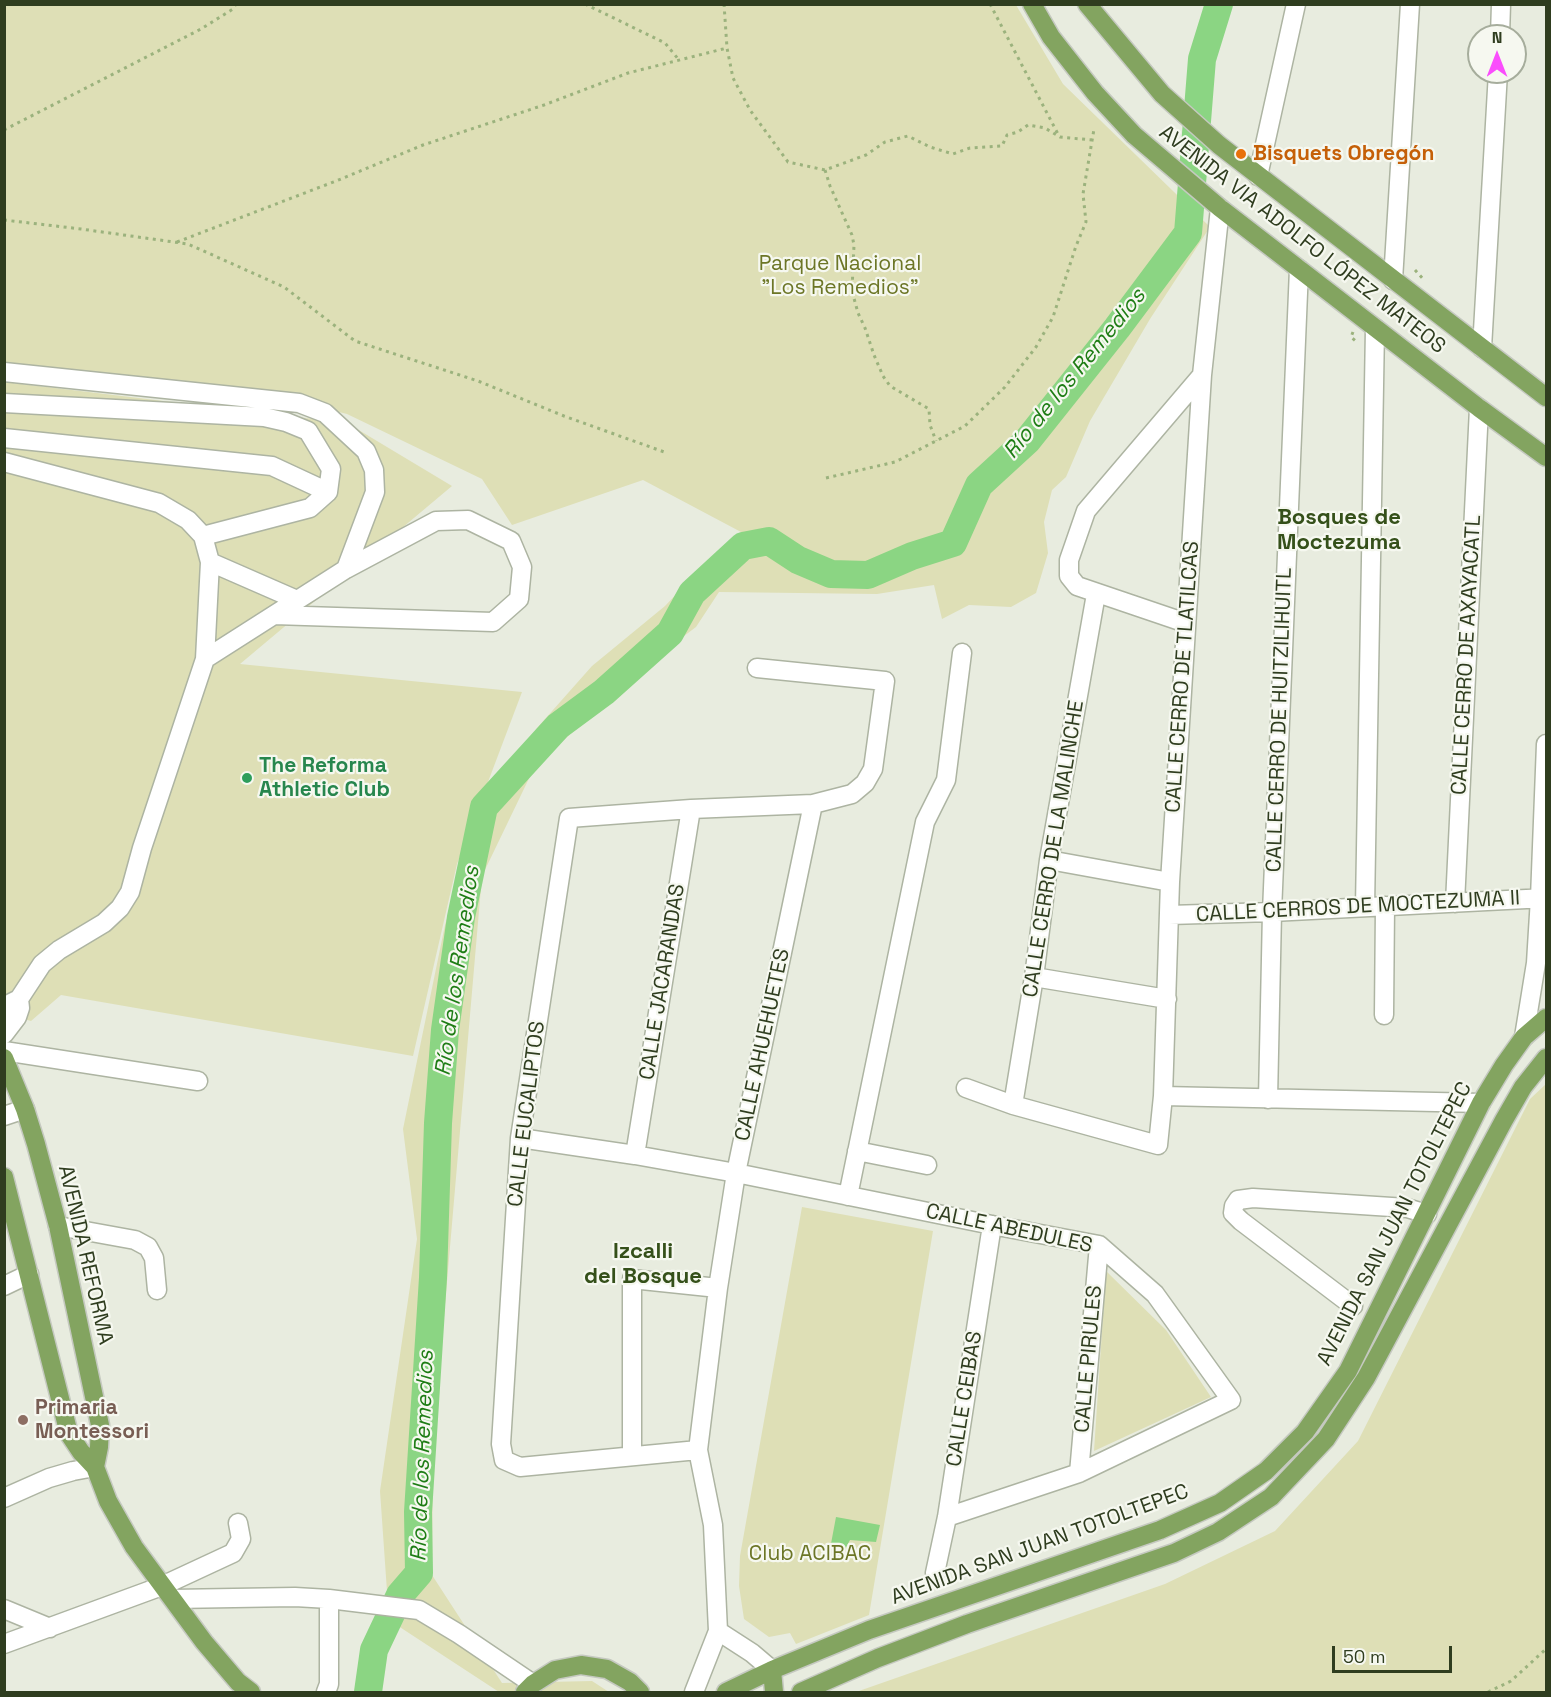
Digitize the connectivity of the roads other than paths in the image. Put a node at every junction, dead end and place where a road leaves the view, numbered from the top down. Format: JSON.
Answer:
{"nodes":[{"id":1,"x":1032,"y":4,"type":"edge"},
{"id":2,"x":1296,"y":4,"type":"edge"},
{"id":3,"x":1410,"y":4,"type":"edge"},
{"id":4,"x":1502,"y":4,"type":"edge"},
{"id":5,"x":1090,"y":6,"type":"edge"},
{"id":6,"x":1501,"y":24,"type":"edge"},
{"id":7,"x":1497,"y":84,"type":"edge"},
{"id":8,"x":1258,"y":176,"type":"junction"},
{"id":9,"x":1220,"y":208,"type":"junction"},
{"id":10,"x":1299,"y":269,"type":"junction"},
{"id":11,"x":1393,"y":280,"type":"junction"},
{"id":12,"x":1376,"y":328,"type":"junction"},
{"id":13,"x":1482,"y":348,"type":"junction"},
{"id":14,"x":4,"y":372,"type":"edge"},
{"id":15,"x":1202,"y":375,"type":"junction"},
{"id":16,"x":1546,"y":397,"type":"edge"},
{"id":17,"x":4,"y":403,"type":"edge"},
{"id":18,"x":1479,"y":408,"type":"junction"},
{"id":19,"x":4,"y":438,"type":"edge"},
{"id":20,"x":1546,"y":457,"type":"edge"},
{"id":21,"x":4,"y":462,"type":"edge"},
{"id":22,"x":327,"y":492,"type":"junction"},
{"id":23,"x":203,"y":536,"type":"junction"},
{"id":24,"x":210,"y":562,"type":"junction"},
{"id":25,"x":346,"y":569,"type":"junction"},
{"id":26,"x":1096,"y":594,"type":"junction"},
{"id":27,"x":297,"y":600,"type":"junction"},
{"id":28,"x":274,"y":615,"type":"junction"},
{"id":29,"x":1186,"y":623,"type":"junction"},
{"id":30,"x":962,"y":653,"type":"dead end"},
{"id":31,"x":205,"y":658,"type":"junction"},
{"id":32,"x":757,"y":668,"type":"dead end"},
{"id":33,"x":1546,"y":744,"type":"edge"},
{"id":34,"x":813,"y":804,"type":"junction"},
{"id":35,"x":691,"y":809,"type":"junction"},
{"id":36,"x":1049,"y":860,"type":"junction"},
{"id":37,"x":1170,"y":882,"type":"junction"},
{"id":38,"x":1544,"y":898,"type":"edge"},
{"id":39,"x":1455,"y":903,"type":"junction"},
{"id":40,"x":1365,"y":906,"type":"junction"},
{"id":41,"x":1385,"y":906,"type":"junction"},
{"id":42,"x":1272,"y":912,"type":"junction"},
{"id":43,"x":1169,"y":915,"type":"junction"},
{"id":44,"x":1034,"y":977,"type":"junction"},
{"id":45,"x":1167,"y":999,"type":"junction"},
{"id":46,"x":12,"y":1005,"type":"edge"},
{"id":47,"x":1383,"y":1015,"type":"dead end"},
{"id":48,"x":1546,"y":1018,"type":"edge"},
{"id":49,"x":4,"y":1034,"type":"edge"},
{"id":50,"x":1524,"y":1037,"type":"junction"},
{"id":51,"x":4,"y":1051,"type":"edge"},
{"id":52,"x":4,"y":1058,"type":"edge"},
{"id":53,"x":1546,"y":1058,"type":"edge"},
{"id":54,"x":198,"y":1080,"type":"dead end"},
{"id":55,"x":966,"y":1088,"type":"dead end"},
{"id":56,"x":1163,"y":1096,"type":"junction"},
{"id":57,"x":1268,"y":1099,"type":"junction"},
{"id":58,"x":1481,"y":1103,"type":"junction"},
{"id":59,"x":1014,"y":1105,"type":"junction"},
{"id":60,"x":25,"y":1109,"type":"junction"},
{"id":61,"x":4,"y":1116,"type":"edge"},
{"id":62,"x":520,"y":1138,"type":"junction"},
{"id":63,"x":856,"y":1151,"type":"junction"},
{"id":64,"x":635,"y":1155,"type":"junction"},
{"id":65,"x":927,"y":1165,"type":"dead end"},
{"id":66,"x":736,"y":1173,"type":"junction"},
{"id":67,"x":4,"y":1177,"type":"edge"},
{"id":68,"x":848,"y":1196,"type":"junction"},
{"id":69,"x":1426,"y":1214,"type":"junction"},
{"id":70,"x":992,"y":1225,"type":"junction"},
{"id":71,"x":58,"y":1226,"type":"junction"},
{"id":72,"x":1099,"y":1245,"type":"junction"},
{"id":73,"x":29,"y":1274,"type":"junction"},
{"id":74,"x":4,"y":1286,"type":"edge"},
{"id":75,"x":718,"y":1288,"type":"junction"},
{"id":76,"x":157,"y":1290,"type":"dead end"},
{"id":77,"x":1353,"y":1306,"type":"dead end"},
{"id":78,"x":698,"y":1450,"type":"junction"},
{"id":79,"x":632,"y":1456,"type":"junction"},
{"id":80,"x":95,"y":1467,"type":"junction"},
{"id":81,"x":1079,"y":1473,"type":"junction"},
{"id":82,"x":4,"y":1498,"type":"edge"},
{"id":83,"x":947,"y":1517,"type":"junction"},
{"id":84,"x":238,"y":1523,"type":"dead end"},
{"id":85,"x":934,"y":1573,"type":"dead end"},
{"id":86,"x":167,"y":1592,"type":"junction"},
{"id":87,"x":329,"y":1599,"type":"junction"},
{"id":88,"x":4,"y":1609,"type":"edge"},
{"id":89,"x":50,"y":1628,"type":"junction"},
{"id":90,"x":718,"y":1631,"type":"junction"},
{"id":91,"x":4,"y":1644,"type":"edge"},
{"id":92,"x":772,"y":1670,"type":"junction"},
{"id":93,"x":529,"y":1688,"type":"edge"},
{"id":94,"x":251,"y":1692,"type":"edge"},
{"id":95,"x":326,"y":1692,"type":"edge"},
{"id":96,"x":640,"y":1692,"type":"edge"},
{"id":97,"x":694,"y":1692,"type":"edge"},
{"id":98,"x":726,"y":1692,"type":"edge"},
{"id":99,"x":774,"y":1692,"type":"edge"},
{"id":100,"x":801,"y":1692,"type":"edge"}],
"edges":[{"from":1,"to":9,"type":"main road","name":"AVENIDA VIA ADOLFO LÓPEZ MATEOS"},
{"from":2,"to":8,"type":"street"},
{"from":3,"to":11,"type":"street"},
{"from":4,"to":6,"type":"street"},
{"from":5,"to":8,"type":"main road","name":"AVENIDA VIA ADOLFO LÓPEZ MATEOS"},
{"from":7,"to":13,"type":"street"},
{"from":8,"to":11,"type":"main road","name":"AVENIDA VIA ADOLFO LÓPEZ MATEOS"},
{"from":9,"to":10,"type":"main road","name":"AVENIDA VIA ADOLFO LÓPEZ MATEOS"},
{"from":9,"to":15,"type":"street","name":"CALLE CERRO DE TLATILCAS"},
{"from":10,"to":12,"type":"main road","name":"AVENIDA VIA ADOLFO LÓPEZ MATEOS"},
{"from":10,"to":42,"type":"street","name":"CALLE CERRO DE HUITZILIHUITL"},
{"from":11,"to":13,"type":"main road","name":"AVENIDA VIA ADOLFO LÓPEZ MATEOS"},
{"from":12,"to":18,"type":"main road","name":"AVENIDA VIA ADOLFO LÓPEZ MATEOS"},
{"from":12,"to":40,"type":"street"},
{"from":13,"to":16,"type":"main road","name":"AVENIDA VIA ADOLFO LÓPEZ MATEOS"},
{"from":14,"to":25,"type":"street"},
{"from":15,"to":26,"type":"street"},
{"from":15,"to":29,"type":"street","name":"CALLE CERRO DE TLATILCAS"},
{"from":17,"to":22,"type":"street"},
{"from":18,"to":20,"type":"main road","name":"AVENIDA VIA ADOLFO LÓPEZ MATEOS"},
{"from":18,"to":39,"type":"street","name":"CALLE CERRO DE AXAYACATL"},
{"from":19,"to":22,"type":"street"},
{"from":21,"to":23,"type":"street"},
{"from":22,"to":23,"type":"street"},
{"from":23,"to":24,"type":"street"},
{"from":24,"to":27,"type":"street"},
{"from":24,"to":31,"type":"street"},
{"from":25,"to":27,"type":"street"},
{"from":25,"to":28,"type":"street"},
{"from":26,"to":29,"type":"street"},
{"from":26,"to":36,"type":"street","name":"CALLE CERRO DE LA MALINCHE"},
{"from":27,"to":28,"type":"street"},
{"from":28,"to":31,"type":"street"},
{"from":29,"to":37,"type":"street","name":"CALLE CERRO DE TLATILCAS"},
{"from":30,"to":63,"type":"street"},
{"from":31,"to":46,"type":"street"},
{"from":32,"to":34,"type":"street","name":"CALLE EUCALIPTOS"},
{"from":33,"to":38,"type":"street"},
{"from":34,"to":35,"type":"street","name":"CALLE EUCALIPTOS"},
{"from":34,"to":66,"type":"street","name":"CALLE AHUEHUETES"},
{"from":35,"to":62,"type":"street","name":"CALLE EUCALIPTOS"},
{"from":35,"to":64,"type":"street","name":"CALLE JACARANDAS"},
{"from":36,"to":37,"type":"street"},
{"from":36,"to":44,"type":"street","name":"CALLE CERRO DE LA MALINCHE"},
{"from":37,"to":43,"type":"street","name":"CALLE CERRO DE TLATILCAS"},
{"from":38,"to":39,"type":"street","name":"CALLE CERROS DE MOCTEZUMA II"},
{"from":38,"to":50,"type":"street"},
{"from":39,"to":41,"type":"street","name":"CALLE CERROS DE MOCTEZUMA II"},
{"from":40,"to":41,"type":"street","name":"CALLE CERROS DE MOCTEZUMA II"},
{"from":40,"to":42,"type":"street","name":"CALLE CERROS DE MOCTEZUMA II"},
{"from":41,"to":47,"type":"street"},
{"from":42,"to":43,"type":"street","name":"CALLE CERROS DE MOCTEZUMA II"},
{"from":42,"to":57,"type":"street","name":"CALLE CERRO DE HUITZILIHUITL"},
{"from":43,"to":45,"type":"street","name":"CALLE CERRO DE TLATILCAS"},
{"from":44,"to":45,"type":"street"},
{"from":44,"to":59,"type":"street","name":"CALLE CERRO DE LA MALINCHE"},
{"from":45,"to":56,"type":"street","name":"CALLE CERRO DE TLATILCAS"},
{"from":46,"to":49,"type":"street"},
{"from":48,"to":50,"type":"main road","name":"AVENIDA SAN JUAN TOTOLTEPEC"},
{"from":50,"to":58,"type":"main road","name":"AVENIDA SAN JUAN TOTOLTEPEC"},
{"from":51,"to":54,"type":"street"},
{"from":52,"to":60,"type":"main road","name":"AVENIDA REFORMA"},
{"from":53,"to":100,"type":"main road","name":"AVENIDA SAN JUAN TOTOLTEPEC"},
{"from":55,"to":59,"type":"street"},
{"from":56,"to":57,"type":"street"},
{"from":56,"to":59,"type":"street","name":"CALLE CERRO DE TLATILCAS"},
{"from":57,"to":58,"type":"street"},
{"from":58,"to":69,"type":"main road","name":"AVENIDA SAN JUAN TOTOLTEPEC"},
{"from":60,"to":61,"type":"street"},
{"from":60,"to":71,"type":"main road","name":"AVENIDA REFORMA"},
{"from":62,"to":64,"type":"street","name":"CALLE ABEDULES"},
{"from":62,"to":79,"type":"street","name":"CALLE EUCALIPTOS"},
{"from":63,"to":65,"type":"street"},
{"from":63,"to":68,"type":"street"},
{"from":64,"to":66,"type":"street","name":"CALLE ABEDULES"},
{"from":66,"to":68,"type":"street","name":"CALLE ABEDULES"},
{"from":66,"to":75,"type":"street","name":"CALLE AHUEHUETES"},
{"from":67,"to":73,"type":"main road","name":"AVENIDA REFORMA"},
{"from":68,"to":70,"type":"street","name":"CALLE ABEDULES"},
{"from":69,"to":77,"type":"street"},
{"from":69,"to":92,"type":"main road","name":"AVENIDA SAN JUAN TOTOLTEPEC"},
{"from":70,"to":72,"type":"street","name":"CALLE ABEDULES"},
{"from":70,"to":83,"type":"street","name":"CALLE CEIBAS"},
{"from":71,"to":76,"type":"street"},
{"from":71,"to":80,"type":"main road","name":"AVENIDA REFORMA"},
{"from":72,"to":81,"type":"street","name":"CALLE PIRULES"},
{"from":72,"to":81,"type":"street","name":"CALLE ABEDULES"},
{"from":73,"to":74,"type":"street"},
{"from":73,"to":80,"type":"main road","name":"AVENIDA REFORMA"},
{"from":75,"to":78,"type":"street","name":"CALLE AHUEHUETES"},
{"from":75,"to":79,"type":"street"},
{"from":78,"to":79,"type":"street","name":"CALLE EUCALIPTOS"},
{"from":78,"to":90,"type":"street","name":"CALLE AHUEHUETES"},
{"from":80,"to":82,"type":"street"},
{"from":80,"to":86,"type":"main road","name":"AVENIDA REFORMA"},
{"from":81,"to":83,"type":"street","name":"CALLE ABEDULES"},
{"from":83,"to":85,"type":"street","name":"CALLE CEIBAS"},
{"from":84,"to":86,"type":"street"},
{"from":86,"to":87,"type":"street"},
{"from":86,"to":89,"type":"street"},
{"from":86,"to":94,"type":"main road","name":"AVENIDA REFORMA"},
{"from":87,"to":93,"type":"street"},
{"from":87,"to":95,"type":"street"},
{"from":88,"to":89,"type":"street"},
{"from":89,"to":91,"type":"street"},
{"from":90,"to":92,"type":"street"},
{"from":90,"to":97,"type":"street","name":"CALLE AHUEHUETES"},
{"from":92,"to":98,"type":"main road","name":"AVENIDA SAN JUAN TOTOLTEPEC"},
{"from":92,"to":99,"type":"main road"},
{"from":93,"to":96,"type":"main road"}]}
